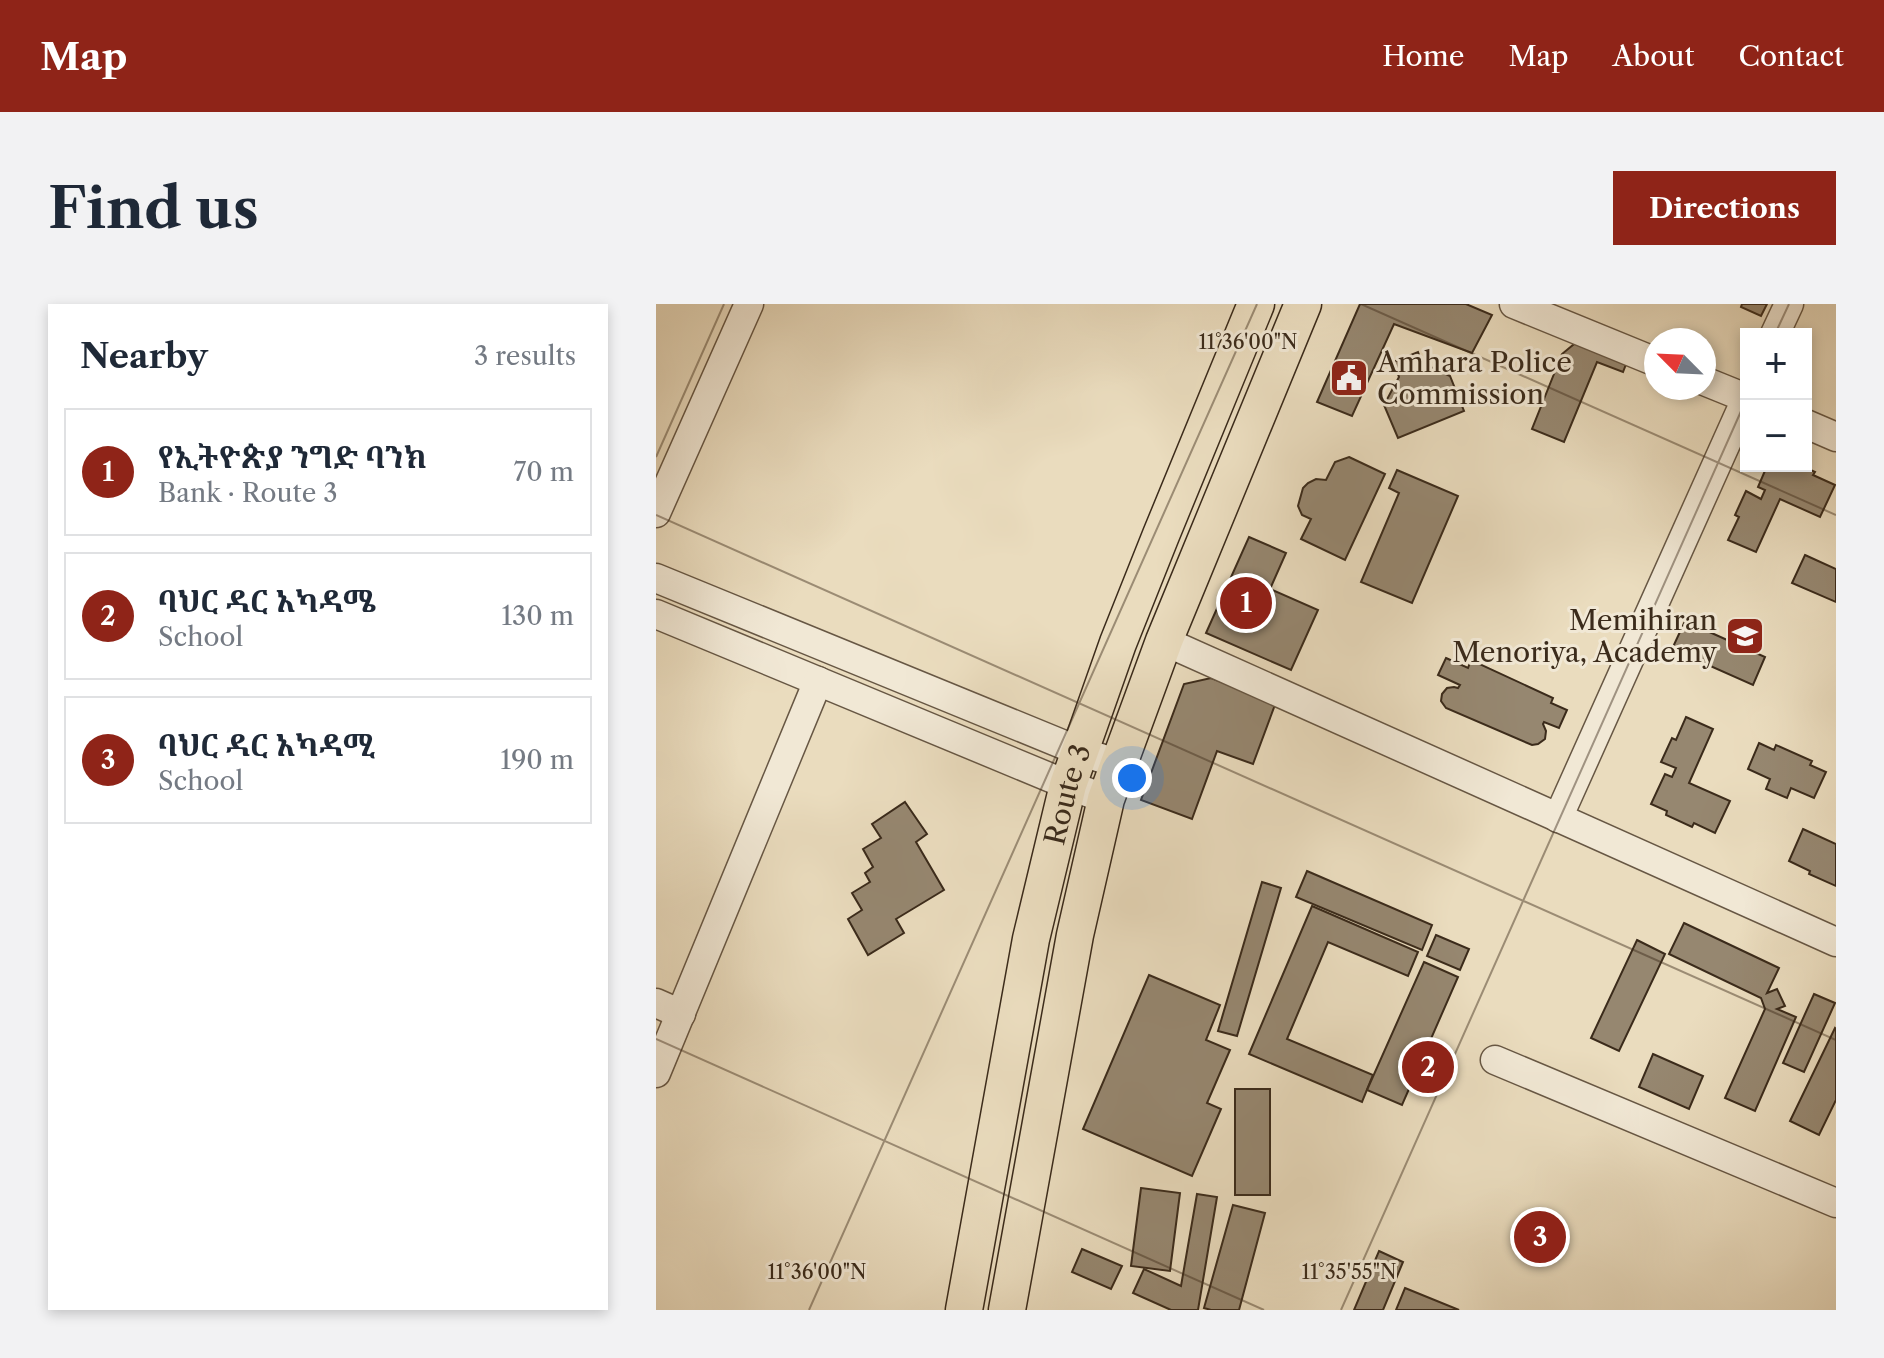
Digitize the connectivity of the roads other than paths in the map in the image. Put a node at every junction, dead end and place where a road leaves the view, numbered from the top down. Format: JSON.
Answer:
{"nodes":[{"id":1,"x":749,"y":304,"type":"edge"},
{"id":2,"x":1256,"y":304,"type":"edge"},
{"id":3,"x":1303,"y":304,"type":"edge"},
{"id":4,"x":1514,"y":304,"type":"edge"},
{"id":5,"x":1789,"y":304,"type":"edge"},
{"id":6,"x":1778,"y":328,"type":"edge"},
{"id":7,"x":1644,"y":357,"type":"edge"},
{"id":8,"x":1716,"y":386,"type":"edge"},
{"id":9,"x":1740,"y":396,"type":"edge"},
{"id":10,"x":1746,"y":400,"type":"edge"},
{"id":11,"x":1812,"y":427,"type":"edge"},
{"id":12,"x":1836,"y":437,"type":"edge"},
{"id":13,"x":656,"y":513,"type":"edge"},
{"id":14,"x":656,"y":578,"type":"edge"},
{"id":15,"x":656,"y":614,"type":"edge"},
{"id":16,"x":1164,"y":641,"type":"junction"},
{"id":17,"x":818,"y":681,"type":"junction"},
{"id":18,"x":1079,"y":751,"type":"junction"},
{"id":19,"x":1119,"y":764,"type":"junction"},
{"id":20,"x":1068,"y":785,"type":"junction"},
{"id":21,"x":1106,"y":799,"type":"junction"},
{"id":22,"x":1558,"y":818,"type":"junction"},
{"id":23,"x":1836,"y":942,"type":"edge"},
{"id":24,"x":669,"y":1008,"type":"edge"},
{"id":25,"x":1495,"y":1060,"type":"dead end"},
{"id":26,"x":656,"y":1073,"type":"edge"},
{"id":27,"x":1836,"y":1203,"type":"edge"},
{"id":28,"x":964,"y":1310,"type":"edge"},
{"id":29,"x":1007,"y":1310,"type":"edge"}],
"edges":[{"from":1,"to":13,"type":"street"},
{"from":2,"to":18,"type":"main road","name":"Route 3"},
{"from":3,"to":16,"type":"main road"},
{"from":4,"to":7,"type":"street"},
{"from":5,"to":6,"type":"street"},
{"from":8,"to":9,"type":"street"},
{"from":10,"to":22,"type":"street"},
{"from":11,"to":12,"type":"street"},
{"from":14,"to":18,"type":"street"},
{"from":15,"to":17,"type":"street"},
{"from":16,"to":19,"type":"main road"},
{"from":16,"to":22,"type":"street"},
{"from":17,"to":20,"type":"street"},
{"from":17,"to":24,"type":"street"},
{"from":18,"to":19,"type":"street"},
{"from":18,"to":20,"type":"main road","name":"Route 3"},
{"from":19,"to":21,"type":"main road"},
{"from":20,"to":21,"type":"street"},
{"from":20,"to":28,"type":"main road","name":"Route 3"},
{"from":21,"to":29,"type":"main road"},
{"from":22,"to":23,"type":"street"},
{"from":24,"to":26,"type":"street"},
{"from":25,"to":27,"type":"street"}]}
